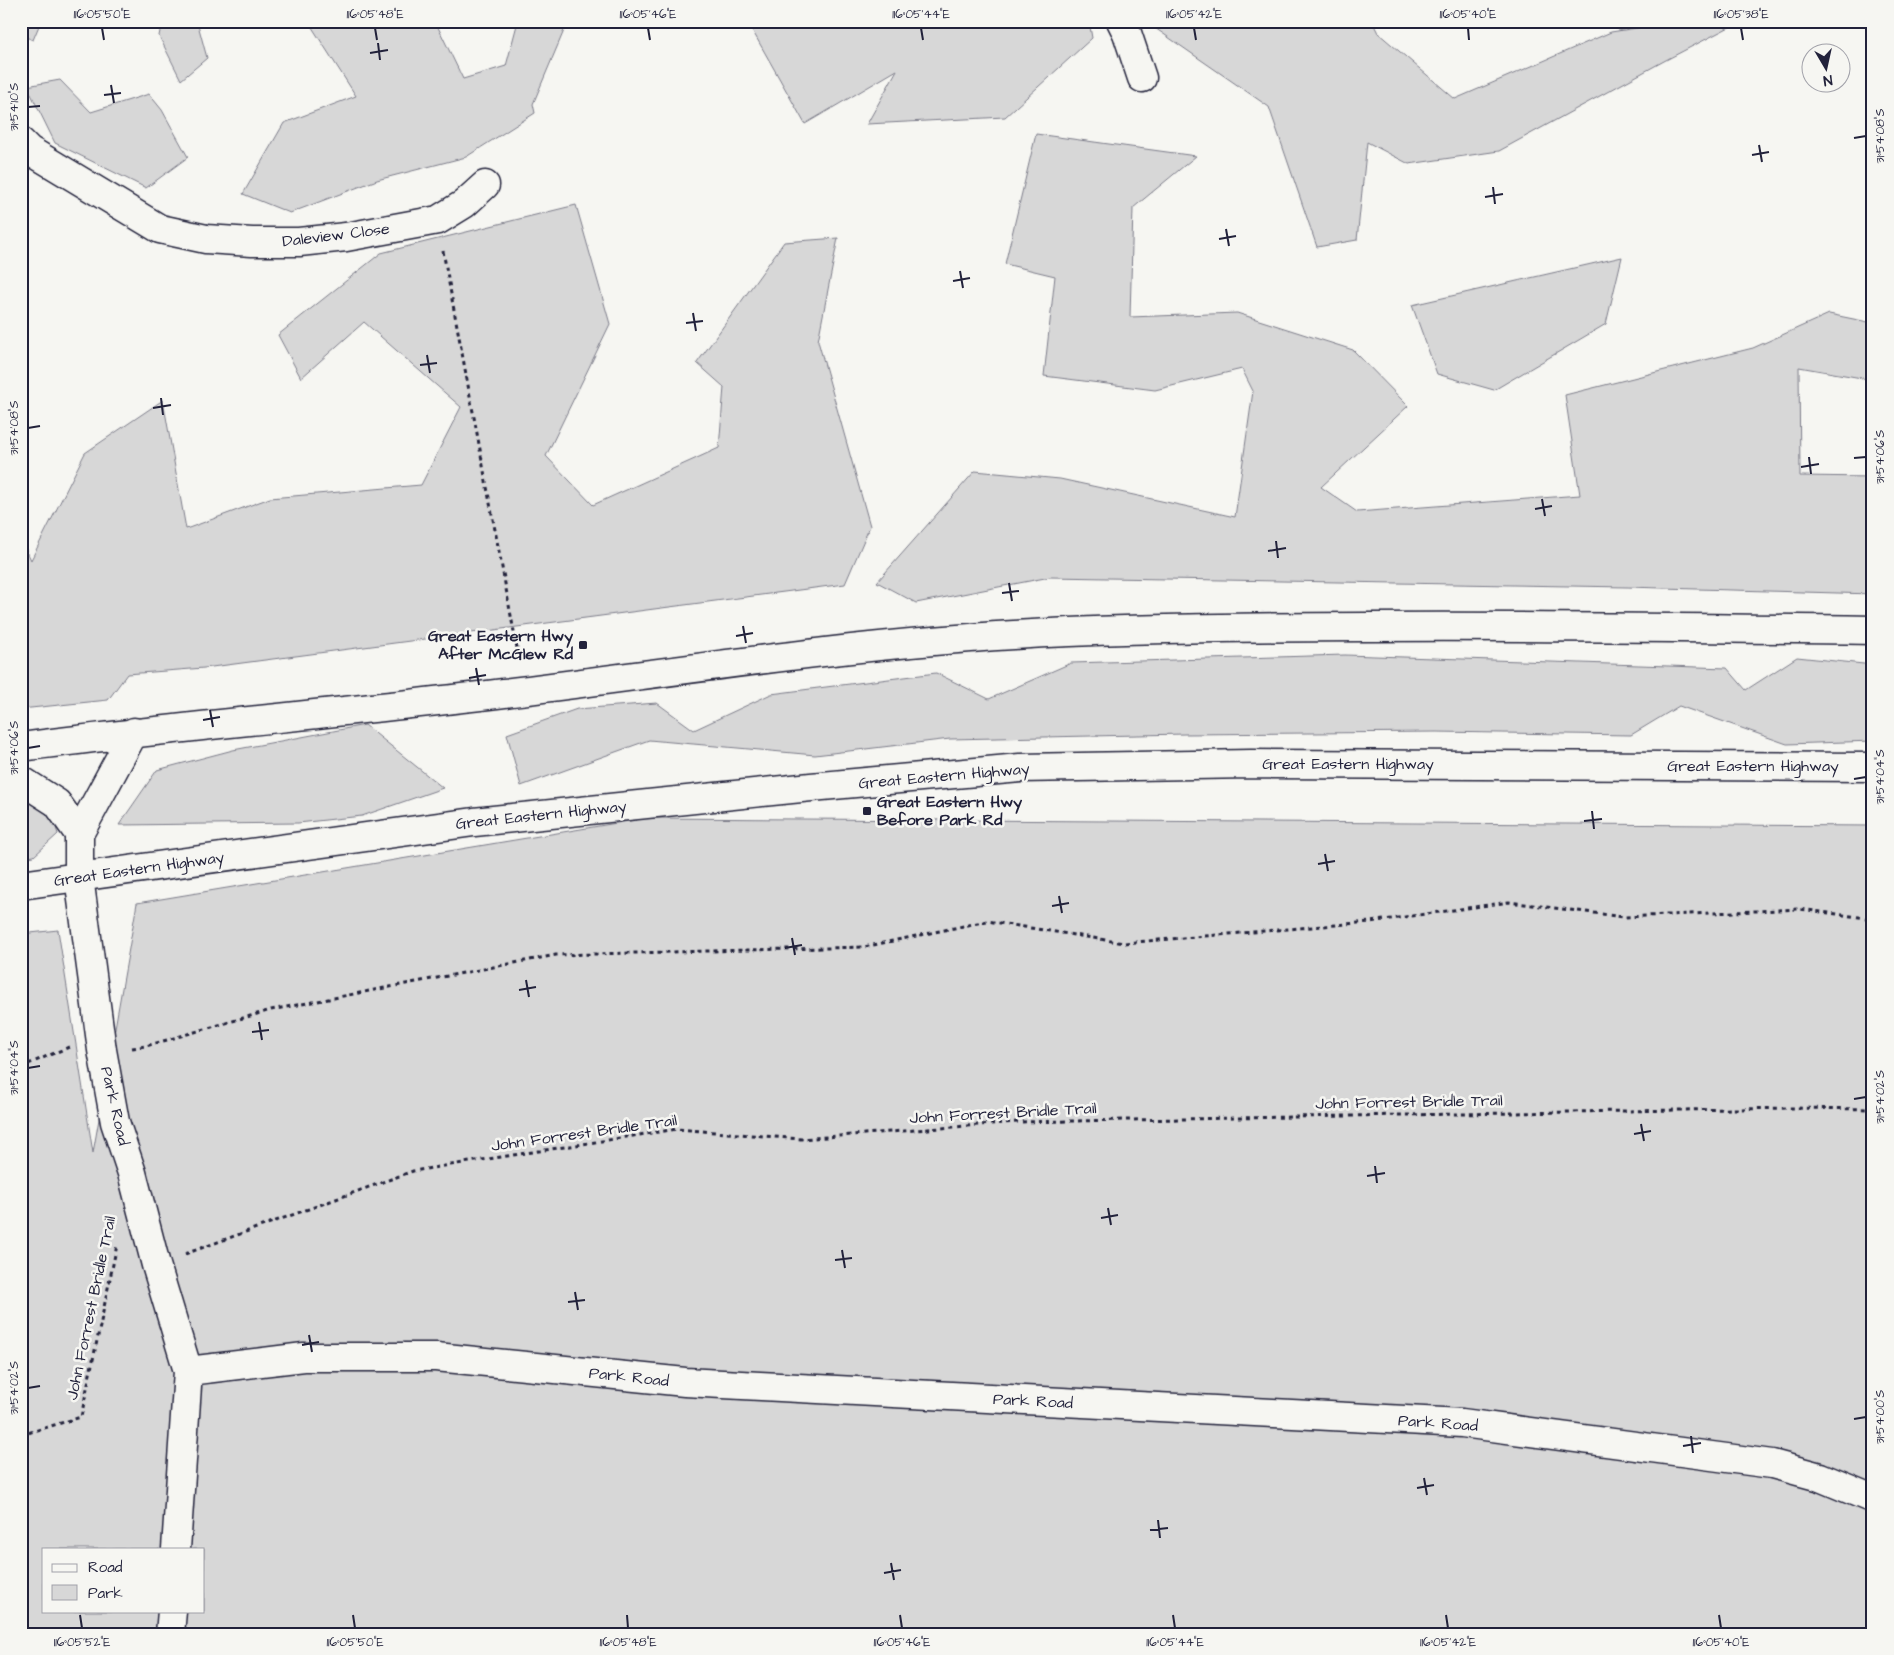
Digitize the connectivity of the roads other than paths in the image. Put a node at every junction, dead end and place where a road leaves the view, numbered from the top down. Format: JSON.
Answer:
{"nodes":[{"id":1,"x":1120,"y":21,"type":"edge"},
{"id":2,"x":1142,"y":78,"type":"dead end"},
{"id":3,"x":21,"y":142,"type":"edge"},
{"id":4,"x":485,"y":185,"type":"dead end"},
{"id":5,"x":1873,"y":630,"type":"edge"},
{"id":6,"x":134,"y":732,"type":"junction"},
{"id":7,"x":21,"y":747,"type":"edge"},
{"id":8,"x":1873,"y":767,"type":"edge"},
{"id":9,"x":21,"y":780,"type":"edge"},
{"id":10,"x":79,"y":834,"type":"junction"},
{"id":11,"x":79,"y":877,"type":"junction"},
{"id":12,"x":21,"y":885,"type":"edge"},
{"id":13,"x":188,"y":1371,"type":"junction"},
{"id":14,"x":1873,"y":1498,"type":"edge"},
{"id":15,"x":176,"y":1548,"type":"edge"},
{"id":16,"x":172,"y":1612,"type":"edge"},
{"id":17,"x":170,"y":1634,"type":"edge"}],
"edges":[{"from":1,"to":2,"type":"main road"},
{"from":3,"to":4,"type":"main road","name":"Daleview Close"},
{"from":5,"to":6,"type":"main road"},
{"from":6,"to":7,"type":"main road"},
{"from":6,"to":10,"type":"main road","name":"Park Road"},
{"from":8,"to":11,"type":"main road","name":"Great Eastern Highway"},
{"from":9,"to":10,"type":"main road"},
{"from":10,"to":11,"type":"main road","name":"Park Road"},
{"from":11,"to":12,"type":"main road","name":"Great Eastern Highway"},
{"from":11,"to":13,"type":"main road","name":"Park Road"},
{"from":13,"to":14,"type":"main road","name":"Park Road"},
{"from":13,"to":15,"type":"main road","name":"Park Road"},
{"from":16,"to":17,"type":"main road"}]}
